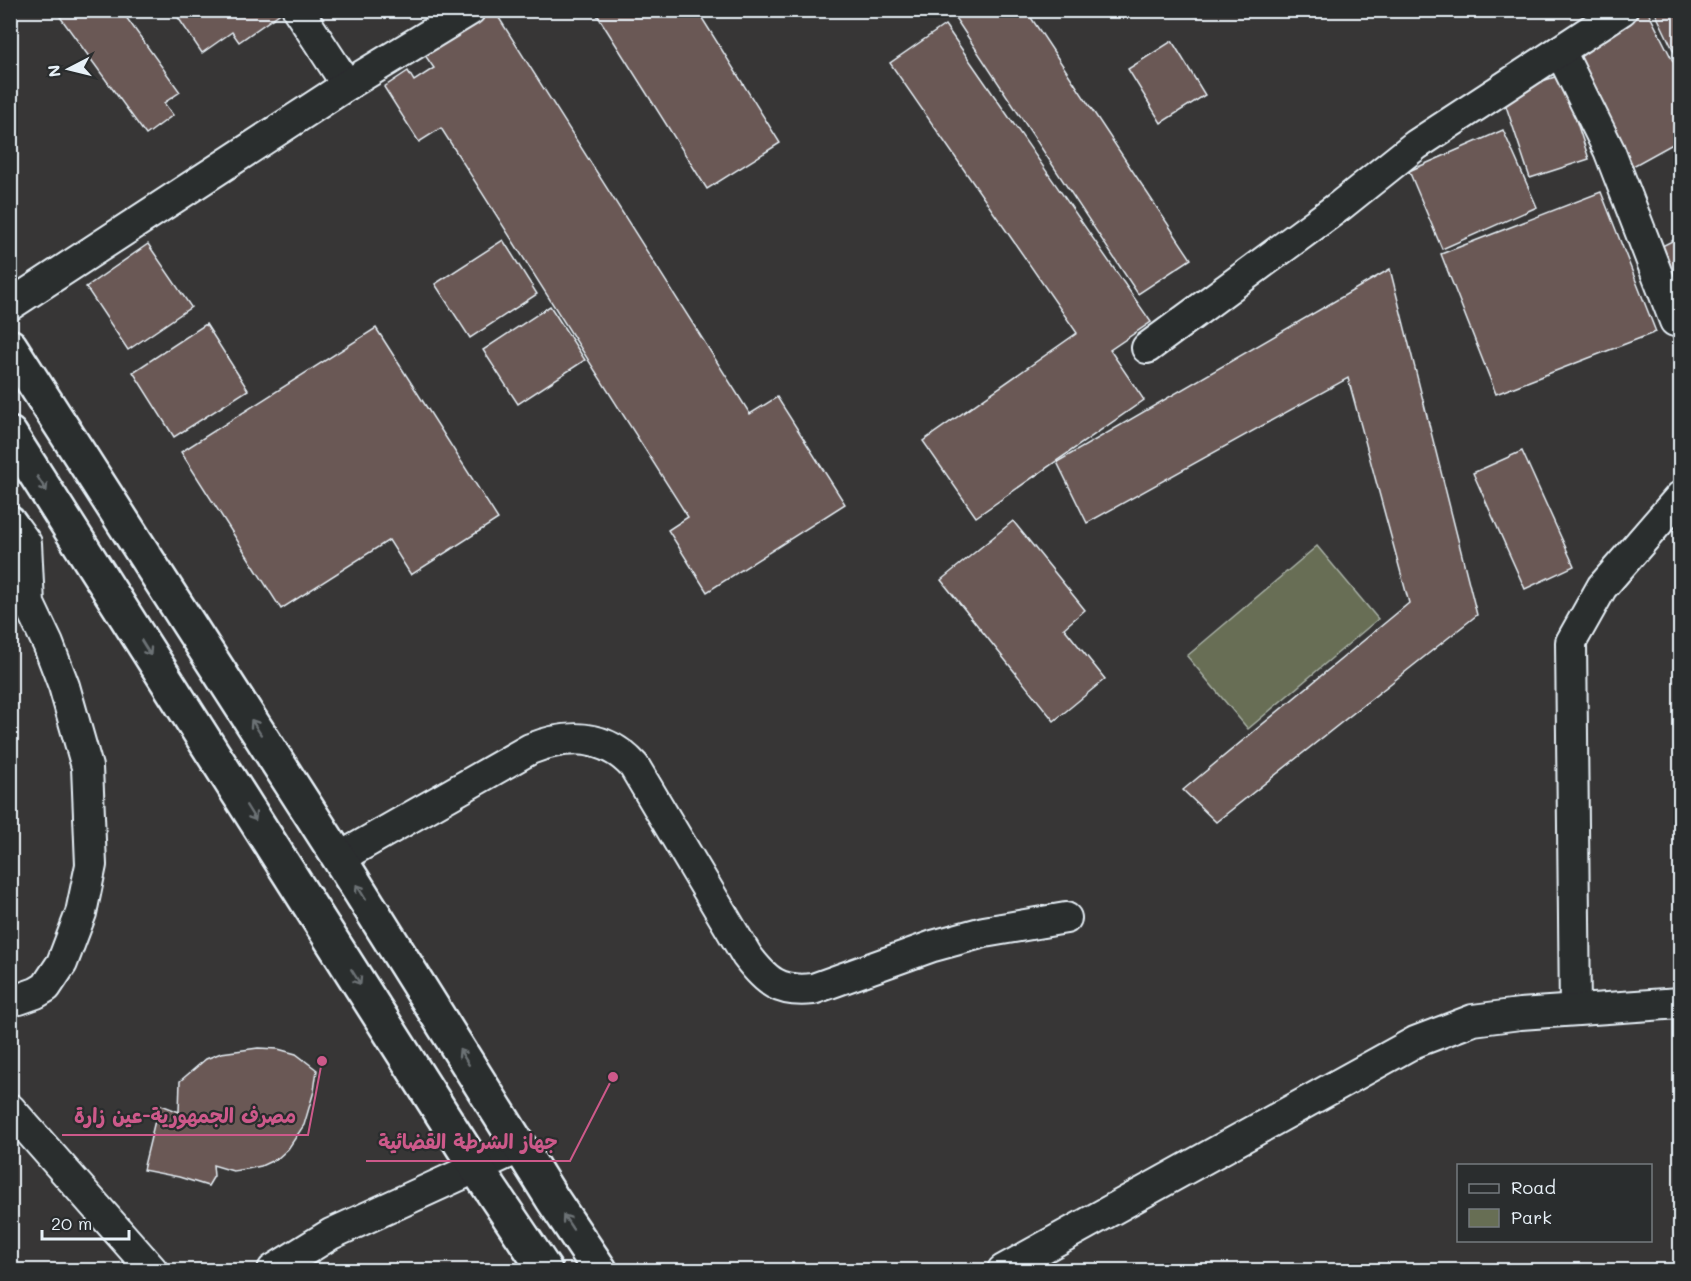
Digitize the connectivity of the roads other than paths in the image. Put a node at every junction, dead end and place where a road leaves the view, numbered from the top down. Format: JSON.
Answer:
{"nodes":[{"id":1,"x":298,"y":10,"type":"edge"},
{"id":2,"x":470,"y":10,"type":"edge"},
{"id":3,"x":1622,"y":10,"type":"edge"},
{"id":4,"x":1560,"y":51,"type":"junction"},
{"id":5,"x":347,"y":85,"type":"junction"},
{"id":6,"x":10,"y":305,"type":"edge"},
{"id":7,"x":1675,"y":321,"type":"dead end"},
{"id":8,"x":10,"y":346,"type":"edge"},
{"id":9,"x":1147,"y":348,"type":"dead end"},
{"id":10,"x":10,"y":434,"type":"edge"},
{"id":11,"x":1680,"y":497,"type":"edge"},
{"id":12,"x":10,"y":521,"type":"edge"},
{"id":13,"x":339,"y":858,"type":"junction"},
{"id":14,"x":1066,"y":918,"type":"dead end"},
{"id":15,"x":10,"y":998,"type":"edge"},
{"id":16,"x":1680,"y":1003,"type":"edge"},
{"id":17,"x":1575,"y":1010,"type":"junction"},
{"id":18,"x":10,"y":1109,"type":"edge"},
{"id":19,"x":520,"y":1147,"type":"junction"},
{"id":20,"x":477,"y":1168,"type":"junction"},
{"id":21,"x":152,"y":1270,"type":"edge"},
{"id":22,"x":273,"y":1270,"type":"edge"},
{"id":23,"x":545,"y":1270,"type":"edge"},
{"id":24,"x":600,"y":1270,"type":"edge"},
{"id":25,"x":1003,"y":1270,"type":"edge"}],
"edges":[{"from":1,"to":5,"type":"street"},
{"from":2,"to":5,"type":"street"},
{"from":3,"to":4,"type":"street"},
{"from":4,"to":7,"type":"street"},
{"from":4,"to":9,"type":"street"},
{"from":5,"to":6,"type":"street"},
{"from":13,"to":8,"type":"highway","one_way":true},
{"from":10,"to":20,"type":"highway","one_way":true},
{"from":11,"to":17,"type":"street"},
{"from":12,"to":15,"type":"street"},
{"from":13,"to":14,"type":"street"},
{"from":19,"to":13,"type":"highway","one_way":true},
{"from":16,"to":17,"type":"street"},
{"from":17,"to":25,"type":"street"},
{"from":18,"to":21,"type":"street"},
{"from":19,"to":20,"type":"street"},
{"from":24,"to":19,"type":"highway","one_way":true},
{"from":20,"to":22,"type":"street"},
{"from":20,"to":23,"type":"highway"}]}
